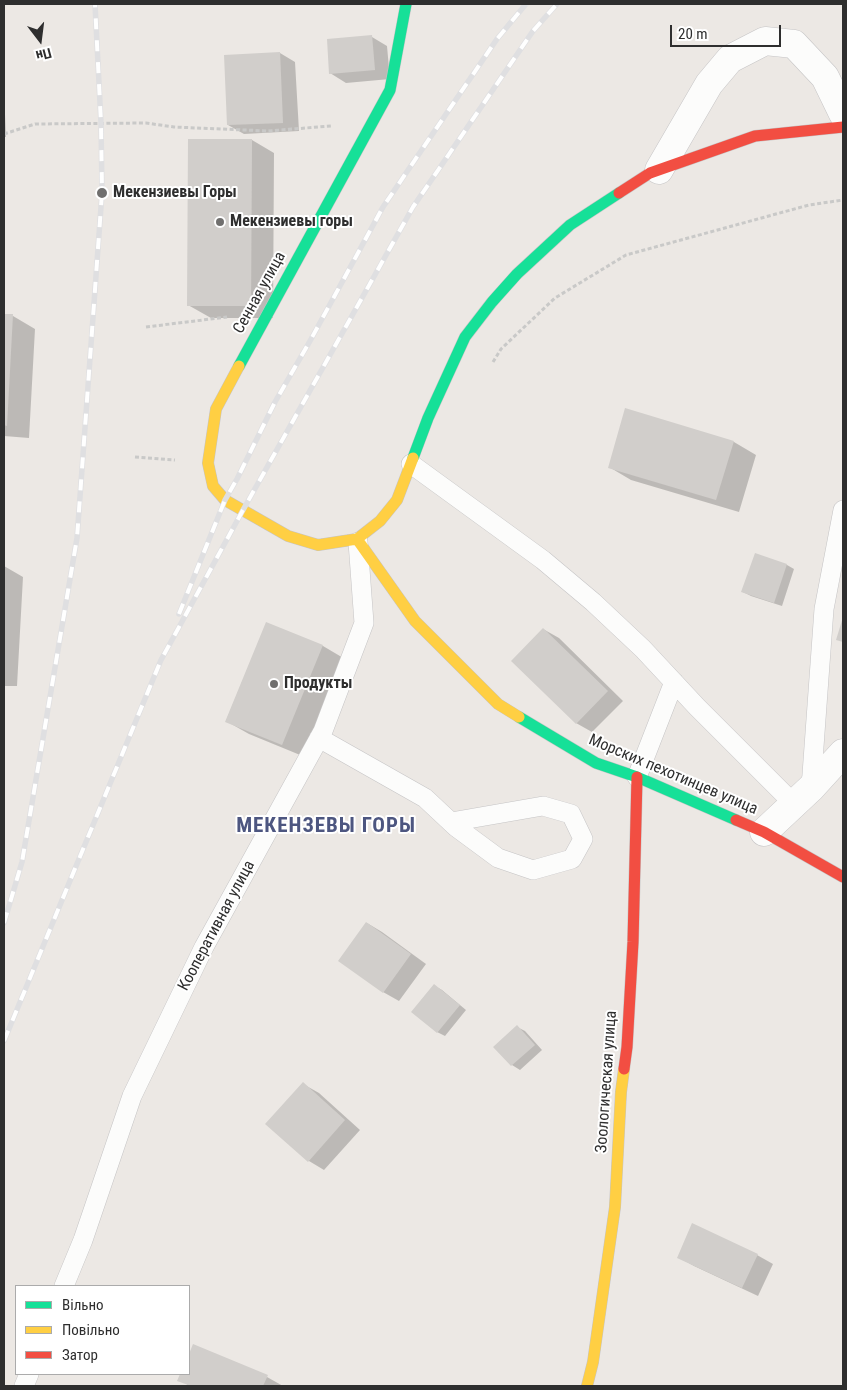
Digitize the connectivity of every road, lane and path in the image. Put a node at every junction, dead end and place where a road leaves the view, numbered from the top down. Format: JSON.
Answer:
{"nodes":[{"id":1,"x":406,"y":4,"type":"edge"},
{"id":2,"x":843,"y":114,"type":"edge"},
{"id":3,"x":372,"y":123,"type":"junction"},
{"id":4,"x":843,"y":127,"type":"edge"},
{"id":5,"x":4,"y":134,"type":"edge"},
{"id":6,"x":659,"y":170,"type":"junction"},
{"id":7,"x":843,"y":200,"type":"edge"},
{"id":8,"x":268,"y":312,"type":"junction"},
{"id":9,"x":146,"y":327,"type":"dead end"},
{"id":10,"x":491,"y":365,"type":"dead end"},
{"id":11,"x":135,"y":457,"type":"dead end"},
{"id":12,"x":208,"y":463,"type":"junction"},
{"id":13,"x":410,"y":464,"type":"junction"},
{"id":14,"x":843,"y":510,"type":"edge"},
{"id":15,"x":357,"y":539,"type":"junction"},
{"id":16,"x":674,"y":682,"type":"junction"},
{"id":17,"x":319,"y":738,"type":"junction"},
{"id":18,"x":843,"y":753,"type":"edge"},
{"id":19,"x":637,"y":777,"type":"junction"},
{"id":20,"x":803,"y":796,"type":"junction"},
{"id":21,"x":451,"y":822,"type":"junction"},
{"id":22,"x":764,"y":832,"type":"junction"},
{"id":23,"x":843,"y":877,"type":"edge"},
{"id":24,"x":64,"y":1285,"type":"edge"},
{"id":25,"x":587,"y":1386,"type":"edge"}],
"edges":[{"from":1,"to":3,"type":"main road","name":"Сенная улица"},
{"from":2,"to":6,"type":"street"},
{"from":3,"to":5,"type":"path"},
{"from":3,"to":8,"type":"main road","name":"Сенная улица"},
{"from":4,"to":6,"type":"main road"},
{"from":6,"to":13,"type":"main road"},
{"from":7,"to":10,"type":"path"},
{"from":8,"to":9,"type":"path"},
{"from":8,"to":12,"type":"main road","name":"Сенная улица"},
{"from":11,"to":12,"type":"path"},
{"from":12,"to":15,"type":"main road"},
{"from":13,"to":15,"type":"main road"},
{"from":13,"to":16,"type":"lane"},
{"from":14,"to":20,"type":"lane"},
{"from":15,"to":17,"type":"lane","name":"Кооперативная улица"},
{"from":15,"to":19,"type":"main road","name":"Морских пехотинцев улица"},
{"from":16,"to":19,"type":"lane"},
{"from":16,"to":20,"type":"lane"},
{"from":17,"to":21,"type":"lane"},
{"from":17,"to":24,"type":"lane","name":"Кооперативная улица"},
{"from":18,"to":20,"type":"street"},
{"from":19,"to":22,"type":"main road","name":"Морских пехотинцев улица"},
{"from":19,"to":25,"type":"main road","name":"Зоологическая улица"},
{"from":20,"to":22,"type":"street"},
{"from":21,"to":21,"type":"lane"},
{"from":22,"to":23,"type":"main road","name":"Морских пехотинцев улица"}]}
